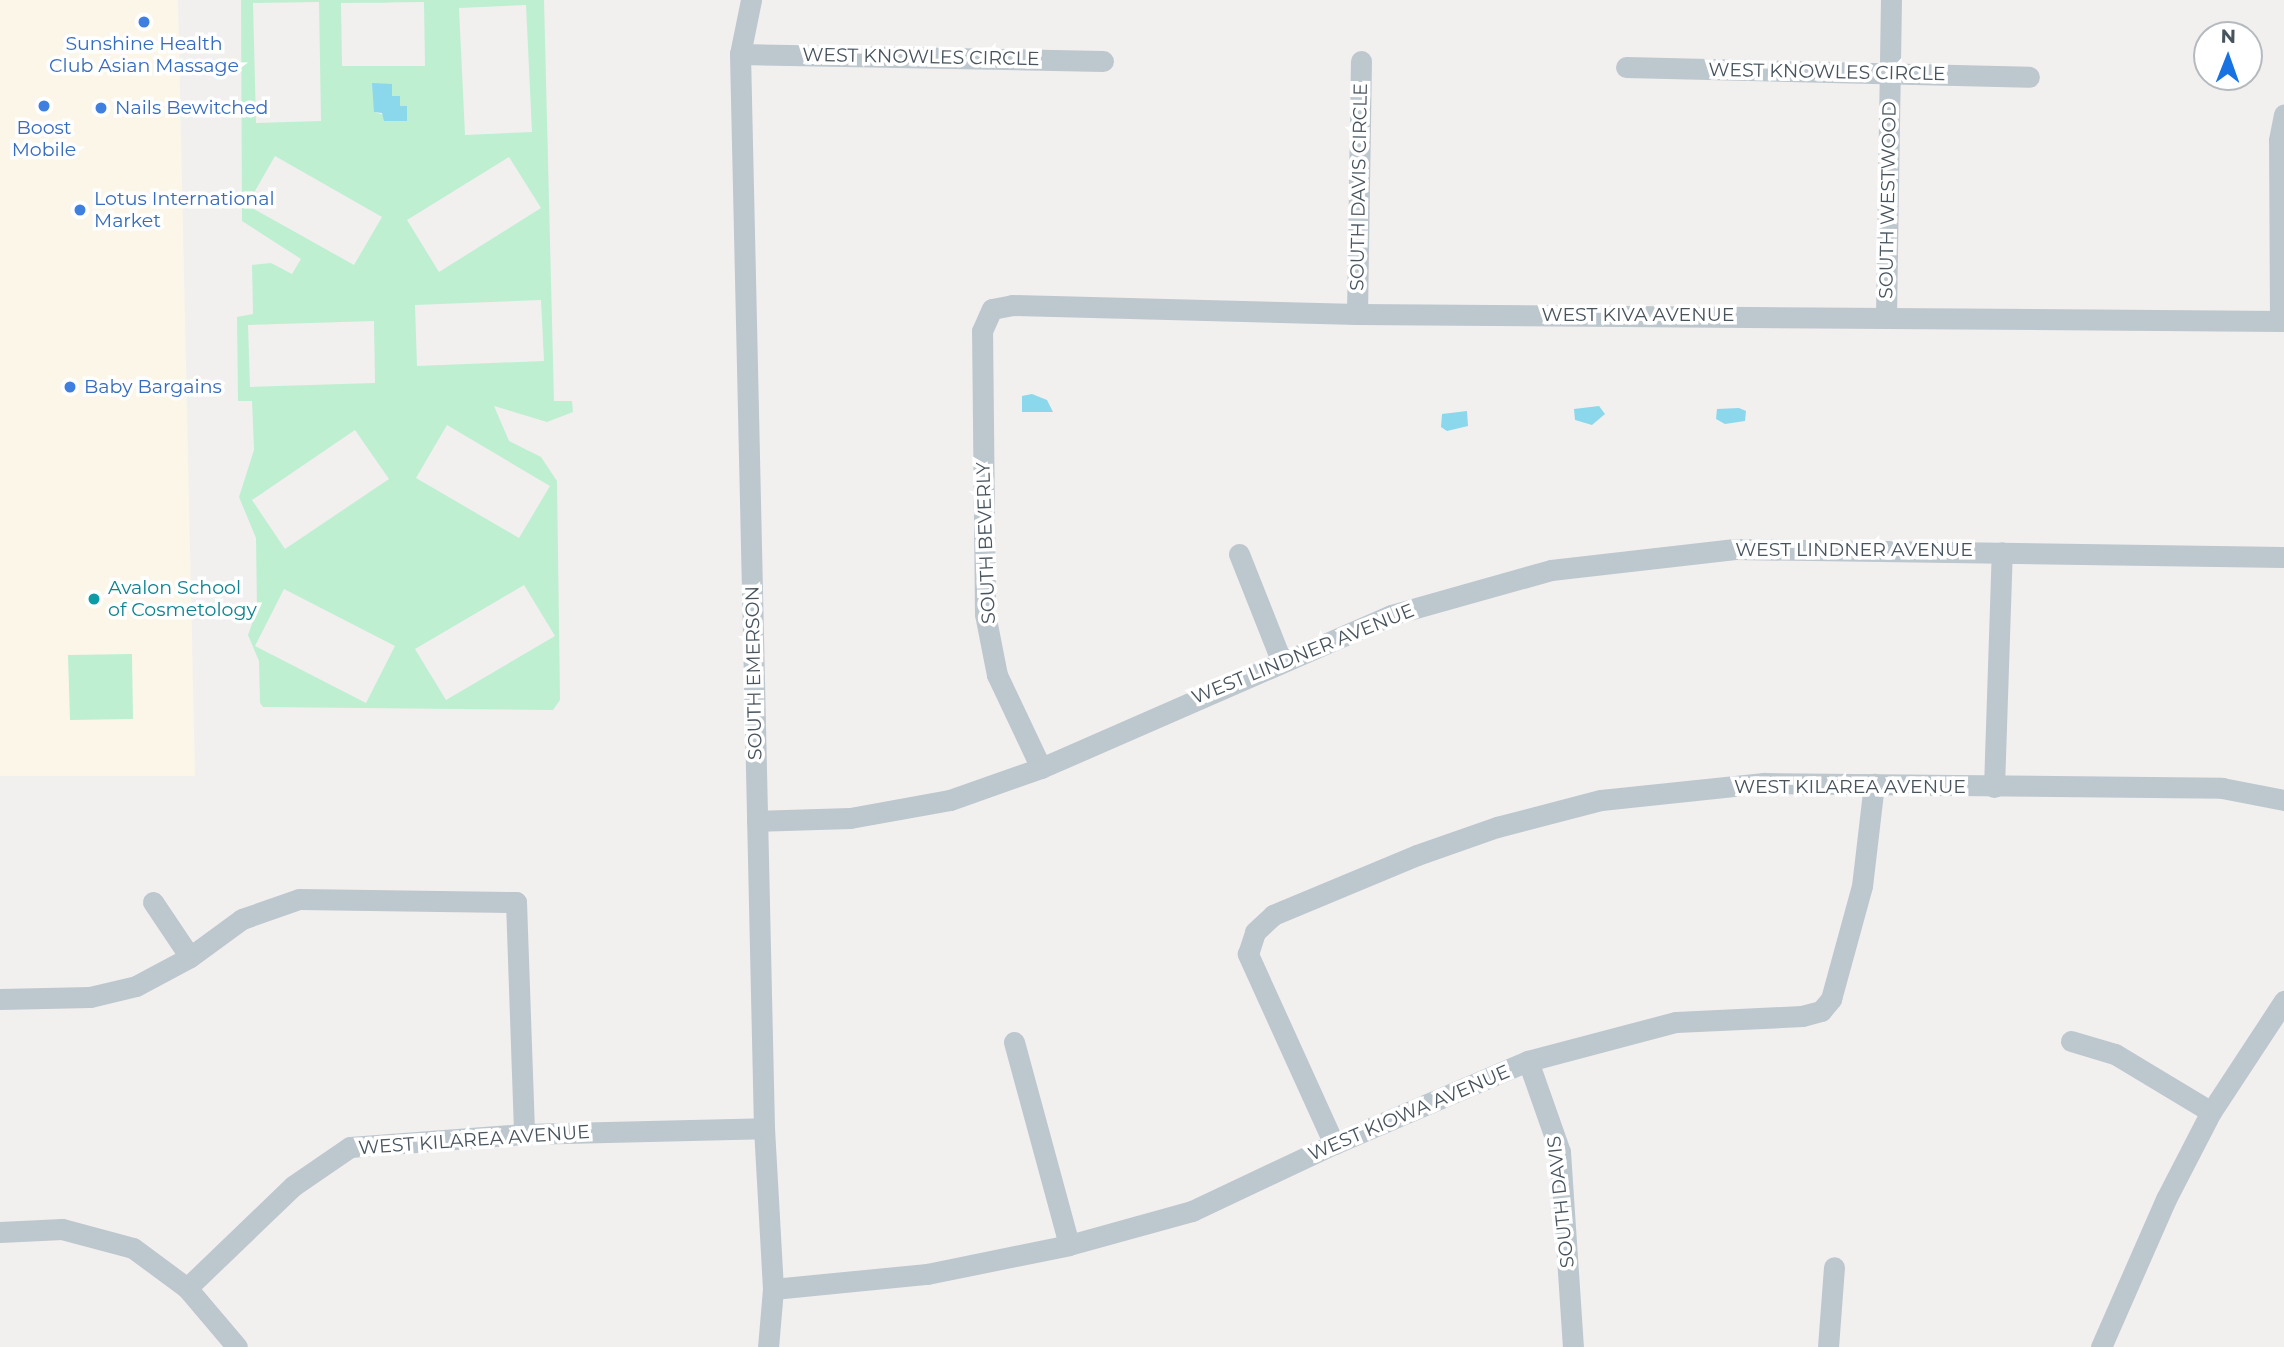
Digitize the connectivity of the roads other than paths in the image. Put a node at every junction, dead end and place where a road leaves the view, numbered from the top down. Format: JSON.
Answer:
{"nodes":[{"id":1,"x":751,"y":0,"type":"edge"},
{"id":2,"x":1891,"y":0,"type":"edge"},
{"id":3,"x":740,"y":54,"type":"junction"},
{"id":4,"x":1102,"y":61,"type":"dead end"},
{"id":5,"x":1361,"y":61,"type":"dead end"},
{"id":6,"x":1626,"y":67,"type":"dead end"},
{"id":7,"x":1891,"y":73,"type":"junction"},
{"id":8,"x":2029,"y":77,"type":"dead end"},
{"id":9,"x":2284,"y":114,"type":"edge"},
{"id":10,"x":992,"y":309,"type":"joint"},
{"id":11,"x":1357,"y":314,"type":"junction"},
{"id":12,"x":1886,"y":316,"type":"junction"},
{"id":13,"x":2282,"y":321,"type":"edge"},
{"id":14,"x":2002,"y":552,"type":"junction"},
{"id":15,"x":1239,"y":554,"type":"dead end"},
{"id":16,"x":2284,"y":556,"type":"edge"},
{"id":17,"x":1281,"y":660,"type":"junction"},
{"id":18,"x":1041,"y":768,"type":"junction"},
{"id":19,"x":1874,"y":784,"type":"junction"},
{"id":20,"x":1994,"y":787,"type":"junction"},
{"id":21,"x":2284,"y":800,"type":"edge"},
{"id":22,"x":757,"y":821,"type":"junction"},
{"id":23,"x":153,"y":902,"type":"dead end"},
{"id":24,"x":190,"y":957,"type":"junction"},
{"id":25,"x":0,"y":999,"type":"edge"},
{"id":26,"x":2284,"y":1001,"type":"edge"},
{"id":27,"x":2071,"y":1041,"type":"dead end"},
{"id":28,"x":1014,"y":1042,"type":"dead end"},
{"id":29,"x":1528,"y":1061,"type":"junction"},
{"id":30,"x":2211,"y":1112,"type":"junction"},
{"id":31,"x":764,"y":1128,"type":"junction"},
{"id":32,"x":524,"y":1133,"type":"junction"},
{"id":33,"x":1334,"y":1144,"type":"junction"},
{"id":34,"x":0,"y":1232,"type":"edge"},
{"id":35,"x":1069,"y":1245,"type":"junction"},
{"id":36,"x":1834,"y":1267,"type":"dead end"},
{"id":37,"x":187,"y":1288,"type":"junction"},
{"id":38,"x":773,"y":1289,"type":"junction"},
{"id":39,"x":237,"y":1347,"type":"edge"},
{"id":40,"x":768,"y":1347,"type":"edge"},
{"id":41,"x":1573,"y":1347,"type":"edge"},
{"id":42,"x":1828,"y":1347,"type":"edge"},
{"id":43,"x":2101,"y":1347,"type":"edge"}],
"edges":[{"from":1,"to":3,"type":"street","name":"SOUTH EMERSON"},
{"from":2,"to":7,"type":"street","name":"SOUTH WESTWOOD"},
{"from":3,"to":4,"type":"street","name":"WEST KNOWLES CIRCLE"},
{"from":3,"to":22,"type":"street","name":"SOUTH EMERSON"},
{"from":5,"to":11,"type":"street","name":"SOUTH DAVIS CIRCLE"},
{"from":6,"to":7,"type":"street","name":"WEST KNOWLES CIRCLE"},
{"from":7,"to":8,"type":"street","name":"WEST KNOWLES CIRCLE"},
{"from":7,"to":12,"type":"street","name":"SOUTH WESTWOOD"},
{"from":9,"to":13,"type":"street"},
{"from":10,"to":11,"type":"street","name":"WEST KIVA AVENUE"},
{"from":10,"to":18,"type":"street","name":"SOUTH BEVERLY"},
{"from":11,"to":12,"type":"street","name":"WEST KIVA AVENUE"},
{"from":12,"to":13,"type":"street","name":"WEST KIVA AVENUE"},
{"from":14,"to":16,"type":"street","name":"WEST LINDNER AVENUE"},
{"from":14,"to":17,"type":"street","name":"WEST LINDNER AVENUE"},
{"from":14,"to":20,"type":"street"},
{"from":15,"to":17,"type":"street"},
{"from":17,"to":18,"type":"street","name":"WEST LINDNER AVENUE"},
{"from":18,"to":22,"type":"street","name":"WEST LINDNER AVENUE"},
{"from":19,"to":20,"type":"street","name":"WEST KILAREA AVENUE"},
{"from":19,"to":29,"type":"street","name":"WEST KIOWA AVENUE"},
{"from":19,"to":33,"type":"street","name":"WEST KILAREA AVENUE"},
{"from":20,"to":21,"type":"street","name":"WEST KILAREA AVENUE"},
{"from":22,"to":31,"type":"street","name":"SOUTH EMERSON"},
{"from":23,"to":24,"type":"street"},
{"from":24,"to":25,"type":"street"},
{"from":24,"to":32,"type":"street"},
{"from":26,"to":30,"type":"street"},
{"from":27,"to":30,"type":"street"},
{"from":28,"to":35,"type":"street"},
{"from":29,"to":33,"type":"street","name":"WEST KIOWA AVENUE"},
{"from":29,"to":41,"type":"street","name":"SOUTH DAVIS"},
{"from":30,"to":43,"type":"street"},
{"from":31,"to":32,"type":"street","name":"WEST KILAREA AVENUE"},
{"from":31,"to":38,"type":"street","name":"SOUTH EMERSON"},
{"from":32,"to":37,"type":"street","name":"WEST KILAREA AVENUE"},
{"from":33,"to":35,"type":"street","name":"WEST KIOWA AVENUE"},
{"from":34,"to":37,"type":"street"},
{"from":35,"to":38,"type":"street","name":"WEST KIOWA AVENUE"},
{"from":36,"to":42,"type":"street"},
{"from":37,"to":39,"type":"street"},
{"from":38,"to":40,"type":"street","name":"SOUTH EMERSON"}]}
